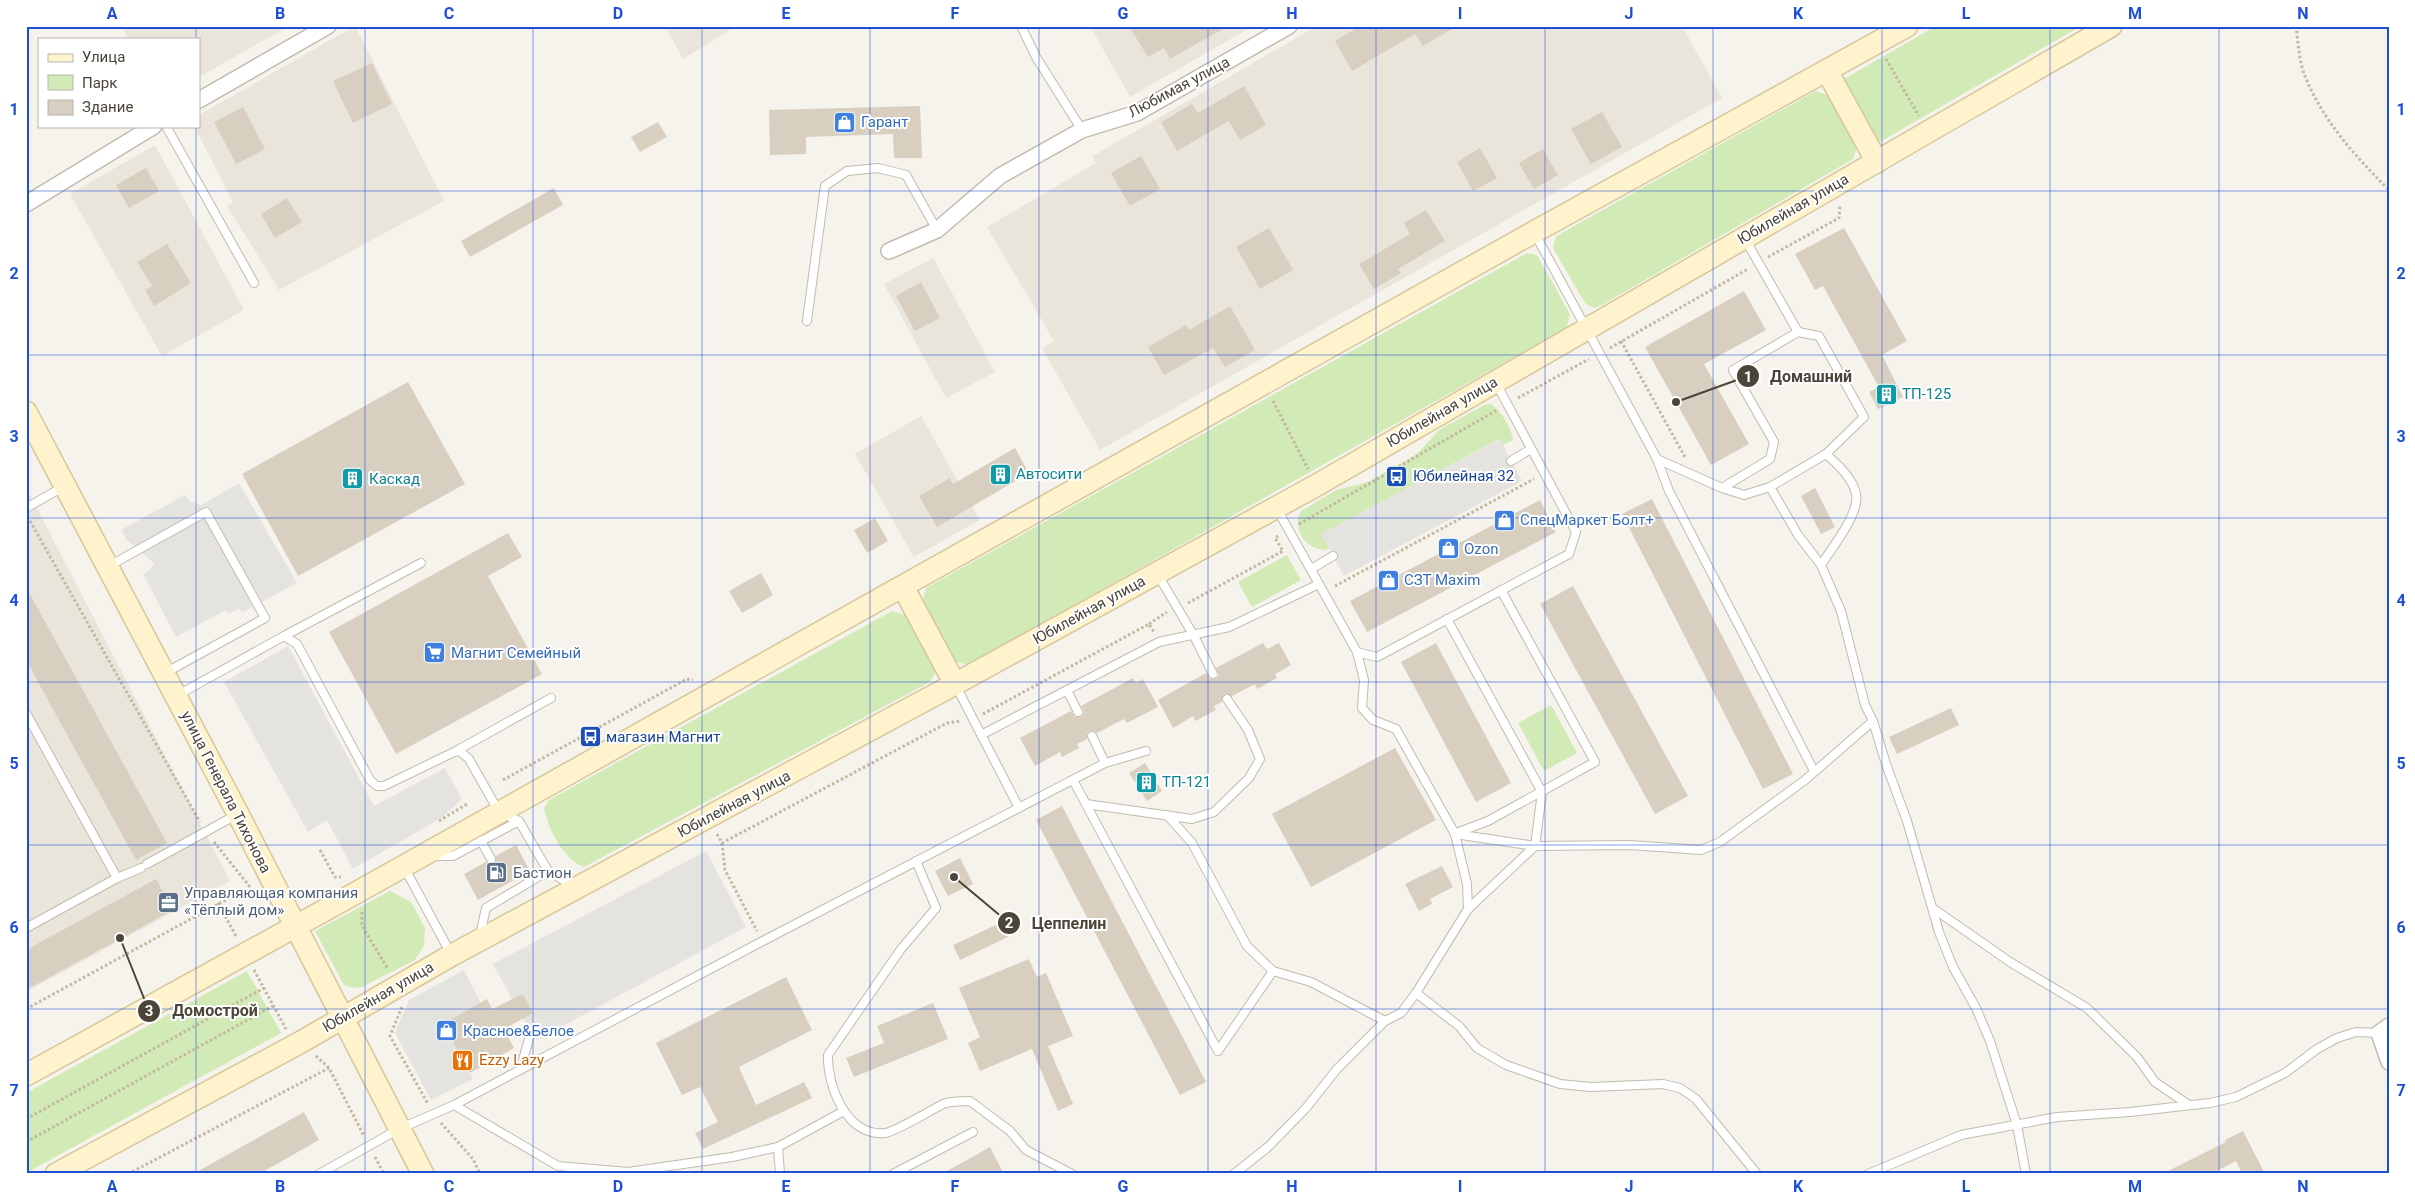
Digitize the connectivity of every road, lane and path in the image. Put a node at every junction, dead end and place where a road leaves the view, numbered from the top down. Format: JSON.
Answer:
{"nodes":[{"id":1,"x":328,"y":26,"type":"edge"},
{"id":2,"x":1021,"y":26,"type":"edge"},
{"id":3,"x":1289,"y":26,"type":"edge"},
{"id":4,"x":1907,"y":26,"type":"edge"},
{"id":5,"x":2111,"y":26,"type":"edge"},
{"id":6,"x":2296,"y":26,"type":"edge"},
{"id":7,"x":1886,"y":58,"type":"dead end"},
{"id":8,"x":1827,"y":71,"type":"junction"},
{"id":9,"x":200,"y":99,"type":"edge"},
{"id":10,"x":1920,"y":118,"type":"dead end"},
{"id":11,"x":151,"y":128,"type":"edge"},
{"id":12,"x":167,"y":128,"type":"edge"},
{"id":13,"x":1082,"y":130,"type":"junction"},
{"id":14,"x":1877,"y":162,"type":"junction"},
{"id":15,"x":2389,"y":190,"type":"edge"},
{"id":16,"x":1848,"y":200,"type":"dead end"},
{"id":17,"x":26,"y":204,"type":"edge"},
{"id":18,"x":936,"y":230,"type":"junction"},
{"id":19,"x":1534,"y":232,"type":"junction"},
{"id":20,"x":1744,"y":237,"type":"junction"},
{"id":21,"x":889,"y":251,"type":"dead end"},
{"id":22,"x":1758,"y":263,"type":"junction"},
{"id":23,"x":254,"y":283,"type":"dead end"},
{"id":24,"x":807,"y":321,"type":"dead end"},
{"id":25,"x":1588,"y":329,"type":"junction"},
{"id":26,"x":1798,"y":332,"type":"junction"},
{"id":27,"x":1621,"y":341,"type":"junction"},
{"id":28,"x":1601,"y":353,"type":"junction"},
{"id":29,"x":1495,"y":381,"type":"junction"},
{"id":30,"x":1272,"y":401,"type":"dead end"},
{"id":31,"x":1507,"y":404,"type":"junction"},
{"id":32,"x":26,"y":412,"type":"edge"},
{"id":33,"x":1531,"y":449,"type":"junction"},
{"id":34,"x":1826,"y":454,"type":"junction"},
{"id":35,"x":1657,"y":459,"type":"junction"},
{"id":36,"x":1511,"y":461,"type":"dead end"},
{"id":37,"x":1309,"y":469,"type":"dead end"},
{"id":38,"x":1544,"y":473,"type":"junction"},
{"id":39,"x":1695,"y":476,"type":"junction"},
{"id":40,"x":65,"y":486,"type":"junction"},
{"id":41,"x":1770,"y":487,"type":"junction"},
{"id":42,"x":1722,"y":488,"type":"junction"},
{"id":43,"x":1276,"y":507,"type":"junction"},
{"id":44,"x":26,"y":508,"type":"edge"},
{"id":45,"x":26,"y":514,"type":"edge"},
{"id":46,"x":1288,"y":530,"type":"junction"},
{"id":47,"x":1333,"y":556,"type":"dead end"},
{"id":48,"x":422,"y":563,"type":"dead end"},
{"id":49,"x":1821,"y":565,"type":"junction"},
{"id":50,"x":107,"y":567,"type":"junction"},
{"id":51,"x":1310,"y":569,"type":"junction"},
{"id":52,"x":1157,"y":573,"type":"junction"},
{"id":53,"x":1319,"y":584,"type":"junction"},
{"id":54,"x":903,"y":587,"type":"junction"},
{"id":55,"x":1501,"y":590,"type":"junction"},
{"id":56,"x":1323,"y":592,"type":"junction"},
{"id":57,"x":1178,"y":608,"type":"junction"},
{"id":58,"x":1447,"y":619,"type":"junction"},
{"id":59,"x":1149,"y":624,"type":"junction"},
{"id":60,"x":284,"y":636,"type":"junction"},
{"id":61,"x":1194,"y":636,"type":"junction"},
{"id":62,"x":1159,"y":642,"type":"junction"},
{"id":63,"x":1357,"y":652,"type":"junction"},
{"id":64,"x":164,"y":673,"type":"junction"},
{"id":65,"x":1212,"y":674,"type":"dead end"},
{"id":66,"x":956,"y":684,"type":"junction"},
{"id":67,"x":722,"y":688,"type":"junction"},
{"id":68,"x":1067,"y":690,"type":"junction"},
{"id":69,"x":176,"y":696,"type":"junction"},
{"id":70,"x":551,"y":698,"type":"dead end"},
{"id":71,"x":1227,"y":699,"type":"dead end"},
{"id":72,"x":1078,"y":712,"type":"dead end"},
{"id":73,"x":26,"y":713,"type":"edge"},
{"id":74,"x":974,"y":720,"type":"junction"},
{"id":75,"x":1873,"y":720,"type":"junction"},
{"id":76,"x":982,"y":735,"type":"junction"},
{"id":77,"x":1092,"y":736,"type":"dead end"},
{"id":78,"x":1146,"y":751,"type":"dead end"},
{"id":79,"x":454,"y":752,"type":"junction"},
{"id":80,"x":1105,"y":764,"type":"junction"},
{"id":81,"x":1814,"y":772,"type":"junction"},
{"id":82,"x":503,"y":780,"type":"dead end"},
{"id":83,"x":1073,"y":780,"type":"junction"},
{"id":84,"x":1542,"y":792,"type":"junction"},
{"id":85,"x":467,"y":804,"type":"dead end"},
{"id":86,"x":1086,"y":804,"type":"junction"},
{"id":87,"x":1019,"y":808,"type":"junction"},
{"id":88,"x":499,"y":812,"type":"junction"},
{"id":89,"x":238,"y":814,"type":"junction"},
{"id":90,"x":1167,"y":815,"type":"junction"},
{"id":91,"x":518,"y":822,"type":"junction"},
{"id":92,"x":435,"y":824,"type":"dead end"},
{"id":93,"x":715,"y":830,"type":"dead end"},
{"id":94,"x":205,"y":831,"type":"junction"},
{"id":95,"x":1455,"y":834,"type":"junction"},
{"id":96,"x":481,"y":841,"type":"junction"},
{"id":97,"x":722,"y":843,"type":"junction"},
{"id":98,"x":1535,"y":846,"type":"junction"},
{"id":99,"x":320,"y":850,"type":"dead end"},
{"id":100,"x":491,"y":859,"type":"dead end"},
{"id":101,"x":412,"y":860,"type":"junction"},
{"id":102,"x":916,"y":861,"type":"junction"},
{"id":103,"x":548,"y":871,"type":"junction"},
{"id":104,"x":117,"y":878,"type":"junction"},
{"id":105,"x":346,"y":878,"type":"dead end"},
{"id":106,"x":505,"y":885,"type":"dead end"},
{"id":107,"x":250,"y":887,"type":"dead end"},
{"id":108,"x":577,"y":888,"type":"junction"},
{"id":109,"x":242,"y":891,"type":"dead end"},
{"id":110,"x":510,"y":893,"type":"junction"},
{"id":111,"x":218,"y":904,"type":"junction"},
{"id":112,"x":361,"y":906,"type":"dead end"},
{"id":113,"x":1468,"y":909,"type":"junction"},
{"id":114,"x":1934,"y":909,"type":"junction"},
{"id":115,"x":295,"y":925,"type":"junction"},
{"id":116,"x":26,"y":928,"type":"edge"},
{"id":117,"x":478,"y":941,"type":"junction"},
{"id":118,"x":761,"y":942,"type":"junction"},
{"id":119,"x":244,"y":953,"type":"junction"},
{"id":120,"x":452,"y":955,"type":"junction"},
{"id":121,"x":1273,"y":971,"type":"junction"},
{"id":122,"x":391,"y":974,"type":"dead end"},
{"id":123,"x":264,"y":988,"type":"junction"},
{"id":124,"x":1416,"y":993,"type":"junction"},
{"id":125,"x":403,"y":1005,"type":"dead end"},
{"id":126,"x":273,"y":1006,"type":"junction"},
{"id":127,"x":26,"y":1008,"type":"edge"},
{"id":128,"x":342,"y":1018,"type":"junction"},
{"id":129,"x":1385,"y":1021,"type":"junction"},
{"id":130,"x":2384,"y":1029,"type":"edge"},
{"id":131,"x":531,"y":1032,"type":"dead end"},
{"id":132,"x":301,"y":1042,"type":"junction"},
{"id":133,"x":2389,"y":1062,"type":"edge"},
{"id":134,"x":329,"y":1068,"type":"junction"},
{"id":135,"x":520,"y":1070,"type":"junction"},
{"id":136,"x":26,"y":1075,"type":"edge"},
{"id":137,"x":454,"y":1105,"type":"junction"},
{"id":138,"x":2189,"y":1105,"type":"junction"},
{"id":139,"x":842,"y":1112,"type":"junction"},
{"id":140,"x":433,"y":1114,"type":"junction"},
{"id":141,"x":26,"y":1119,"type":"edge"},
{"id":142,"x":2016,"y":1125,"type":"junction"},
{"id":143,"x":399,"y":1129,"type":"junction"},
{"id":144,"x":973,"y":1132,"type":"dead end"},
{"id":145,"x":26,"y":1142,"type":"edge"},
{"id":146,"x":369,"y":1146,"type":"junction"},
{"id":147,"x":778,"y":1147,"type":"junction"},
{"id":148,"x":56,"y":1174,"type":"edge"},
{"id":149,"x":128,"y":1174,"type":"edge"},
{"id":150,"x":319,"y":1174,"type":"edge"},
{"id":151,"x":384,"y":1174,"type":"edge"},
{"id":152,"x":423,"y":1174,"type":"edge"},
{"id":153,"x":480,"y":1174,"type":"edge"},
{"id":154,"x":780,"y":1174,"type":"edge"},
{"id":155,"x":893,"y":1174,"type":"edge"},
{"id":156,"x":1072,"y":1174,"type":"edge"},
{"id":157,"x":1234,"y":1174,"type":"edge"},
{"id":158,"x":1757,"y":1174,"type":"edge"},
{"id":159,"x":1868,"y":1174,"type":"edge"},
{"id":160,"x":2026,"y":1174,"type":"edge"}],
"edges":[{"from":1,"to":9,"type":"street"},
{"from":2,"to":13,"type":"lane"},
{"from":3,"to":13,"type":"street","name":"Любимая улица"},
{"from":4,"to":8,"type":"main road"},
{"from":5,"to":14,"type":"main road","name":"Юбилейная улица"},
{"from":6,"to":15,"type":"path"},
{"from":7,"to":10,"type":"path"},
{"from":8,"to":14,"type":"main road"},
{"from":8,"to":19,"type":"main road"},
{"from":11,"to":17,"type":"street"},
{"from":12,"to":23,"type":"lane"},
{"from":13,"to":18,"type":"street","name":"Любимая улица"},
{"from":14,"to":20,"type":"main road","name":"Юбилейная улица"},
{"from":16,"to":22,"type":"path"},
{"from":18,"to":21,"type":"street","name":"Любимая улица"},
{"from":18,"to":24,"type":"lane"},
{"from":19,"to":25,"type":"lane"},
{"from":19,"to":54,"type":"main road"},
{"from":20,"to":22,"type":"lane"},
{"from":20,"to":25,"type":"main road","name":"Юбилейная улица"},
{"from":22,"to":26,"type":"lane"},
{"from":22,"to":27,"type":"path"},
{"from":25,"to":28,"type":"lane"},
{"from":25,"to":29,"type":"main road","name":"Юбилейная улица"},
{"from":26,"to":34,"type":"lane"},
{"from":26,"to":42,"type":"lane"},
{"from":27,"to":28,"type":"path"},
{"from":27,"to":39,"type":"path"},
{"from":28,"to":31,"type":"path"},
{"from":28,"to":35,"type":"lane"},
{"from":29,"to":31,"type":"lane"},
{"from":29,"to":43,"type":"main road","name":"Юбилейная улица"},
{"from":30,"to":37,"type":"path"},
{"from":31,"to":33,"type":"lane"},
{"from":31,"to":46,"type":"path"},
{"from":32,"to":40,"type":"main road","name":"улица Генерала Тихонова"},
{"from":33,"to":36,"type":"lane"},
{"from":33,"to":38,"type":"lane"},
{"from":34,"to":41,"type":"lane"},
{"from":34,"to":49,"type":"lane"},
{"from":35,"to":39,"type":"lane"},
{"from":35,"to":81,"type":"lane"},
{"from":38,"to":55,"type":"lane"},
{"from":38,"to":56,"type":"path"},
{"from":39,"to":42,"type":"lane"},
{"from":40,"to":44,"type":"lane"},
{"from":40,"to":50,"type":"main road","name":"улица Генерала Тихонова"},
{"from":41,"to":42,"type":"lane"},
{"from":41,"to":49,"type":"lane"},
{"from":43,"to":46,"type":"lane"},
{"from":43,"to":52,"type":"main road","name":"Юбилейная улица"},
{"from":45,"to":94,"type":"path"},
{"from":46,"to":51,"type":"lane"},
{"from":46,"to":57,"type":"path"},
{"from":47,"to":51,"type":"lane"},
{"from":48,"to":60,"type":"lane"},
{"from":49,"to":75,"type":"lane"},
{"from":50,"to":64,"type":"main road","name":"улица Генерала Тихонова"},
{"from":50,"to":64,"type":"lane"},
{"from":51,"to":53,"type":"lane"},
{"from":52,"to":57,"type":"lane"},
{"from":52,"to":66,"type":"main road","name":"Юбилейная улица"},
{"from":53,"to":56,"type":"lane"},
{"from":53,"to":61,"type":"lane"},
{"from":54,"to":66,"type":"main road"},
{"from":54,"to":67,"type":"main road"},
{"from":55,"to":58,"type":"lane"},
{"from":55,"to":84,"type":"lane"},
{"from":56,"to":63,"type":"lane"},
{"from":57,"to":59,"type":"path"},
{"from":57,"to":61,"type":"lane"},
{"from":58,"to":63,"type":"lane"},
{"from":58,"to":84,"type":"lane"},
{"from":59,"to":62,"type":"path"},
{"from":59,"to":74,"type":"path"},
{"from":60,"to":69,"type":"lane"},
{"from":60,"to":79,"type":"lane"},
{"from":61,"to":62,"type":"lane"},
{"from":61,"to":65,"type":"lane"},
{"from":62,"to":68,"type":"lane"},
{"from":63,"to":95,"type":"lane"},
{"from":64,"to":69,"type":"main road","name":"улица Генерала Тихонова"},
{"from":66,"to":74,"type":"lane"},
{"from":66,"to":108,"type":"main road","name":"Юбилейная улица"},
{"from":67,"to":82,"type":"path"},
{"from":67,"to":88,"type":"main road"},
{"from":68,"to":72,"type":"lane"},
{"from":68,"to":76,"type":"lane"},
{"from":69,"to":89,"type":"main road","name":"улица Генерала Тихонова"},
{"from":70,"to":79,"type":"lane"},
{"from":71,"to":90,"type":"lane"},
{"from":73,"to":104,"type":"lane"},
{"from":74,"to":76,"type":"lane"},
{"from":74,"to":97,"type":"path"},
{"from":75,"to":81,"type":"lane"},
{"from":75,"to":114,"type":"lane"},
{"from":76,"to":87,"type":"lane"},
{"from":77,"to":80,"type":"lane"},
{"from":78,"to":80,"type":"lane"},
{"from":79,"to":88,"type":"lane"},
{"from":80,"to":83,"type":"lane"},
{"from":81,"to":98,"type":"lane"},
{"from":83,"to":86,"type":"lane"},
{"from":83,"to":87,"type":"lane"},
{"from":84,"to":95,"type":"lane"},
{"from":84,"to":98,"type":"lane"},
{"from":85,"to":92,"type":"path"},
{"from":86,"to":90,"type":"lane"},
{"from":86,"to":121,"type":"lane"},
{"from":87,"to":102,"type":"lane"},
{"from":88,"to":91,"type":"lane"},
{"from":88,"to":101,"type":"main road"},
{"from":89,"to":94,"type":"lane"},
{"from":89,"to":115,"type":"main road","name":"улица Генерала Тихонова"},
{"from":90,"to":121,"type":"lane"},
{"from":91,"to":96,"type":"lane"},
{"from":91,"to":103,"type":"lane"},
{"from":93,"to":97,"type":"path"},
{"from":94,"to":104,"type":"lane"},
{"from":94,"to":107,"type":"path"},
{"from":95,"to":98,"type":"lane"},
{"from":95,"to":113,"type":"lane"},
{"from":96,"to":100,"type":"lane"},
{"from":96,"to":101,"type":"lane"},
{"from":97,"to":118,"type":"path"},
{"from":98,"to":113,"type":"lane"},
{"from":99,"to":105,"type":"path"},
{"from":101,"to":115,"type":"main road"},
{"from":101,"to":120,"type":"lane"},
{"from":102,"to":118,"type":"lane"},
{"from":102,"to":139,"type":"lane"},
{"from":103,"to":108,"type":"lane"},
{"from":103,"to":110,"type":"lane"},
{"from":104,"to":116,"type":"lane"},
{"from":106,"to":110,"type":"lane"},
{"from":108,"to":117,"type":"main road","name":"Юбилейная улица"},
{"from":109,"to":111,"type":"path"},
{"from":110,"to":117,"type":"lane"},
{"from":111,"to":119,"type":"path"},
{"from":111,"to":127,"type":"path"},
{"from":112,"to":122,"type":"path"},
{"from":113,"to":124,"type":"lane"},
{"from":114,"to":138,"type":"lane"},
{"from":114,"to":142,"type":"lane"},
{"from":115,"to":119,"type":"main road"},
{"from":115,"to":128,"type":"main road","name":"улица Генерала Тихонова"},
{"from":117,"to":120,"type":"main road","name":"Юбилейная улица"},
{"from":118,"to":135,"type":"lane"},
{"from":119,"to":123,"type":"path"},
{"from":119,"to":136,"type":"main road"},
{"from":120,"to":128,"type":"main road","name":"Юбилейная улица"},
{"from":121,"to":129,"type":"lane"},
{"from":123,"to":126,"type":"path"},
{"from":123,"to":141,"type":"path"},
{"from":124,"to":129,"type":"lane"},
{"from":124,"to":158,"type":"lane"},
{"from":125,"to":140,"type":"path"},
{"from":126,"to":132,"type":"path"},
{"from":126,"to":145,"type":"path"},
{"from":128,"to":132,"type":"main road","name":"Юбилейная улица"},
{"from":128,"to":143,"type":"main road","name":"улица Генерала Тихонова"},
{"from":129,"to":157,"type":"lane"},
{"from":130,"to":133,"type":"street"},
{"from":130,"to":138,"type":"lane"},
{"from":131,"to":135,"type":"lane"},
{"from":132,"to":134,"type":"path"},
{"from":132,"to":148,"type":"main road","name":"Юбилейная улица"},
{"from":134,"to":146,"type":"path"},
{"from":134,"to":149,"type":"path"},
{"from":135,"to":137,"type":"lane"},
{"from":137,"to":140,"type":"lane"},
{"from":137,"to":147,"type":"lane"},
{"from":138,"to":142,"type":"lane"},
{"from":139,"to":147,"type":"lane"},
{"from":139,"to":156,"type":"lane"},
{"from":140,"to":143,"type":"lane"},
{"from":140,"to":153,"type":"path"},
{"from":142,"to":159,"type":"lane"},
{"from":142,"to":160,"type":"lane"},
{"from":143,"to":146,"type":"lane"},
{"from":143,"to":152,"type":"main road","name":"улица Генерала Тихонова"},
{"from":144,"to":155,"type":"lane"},
{"from":146,"to":150,"type":"lane"},
{"from":146,"to":151,"type":"path"},
{"from":147,"to":154,"type":"lane"}]}
